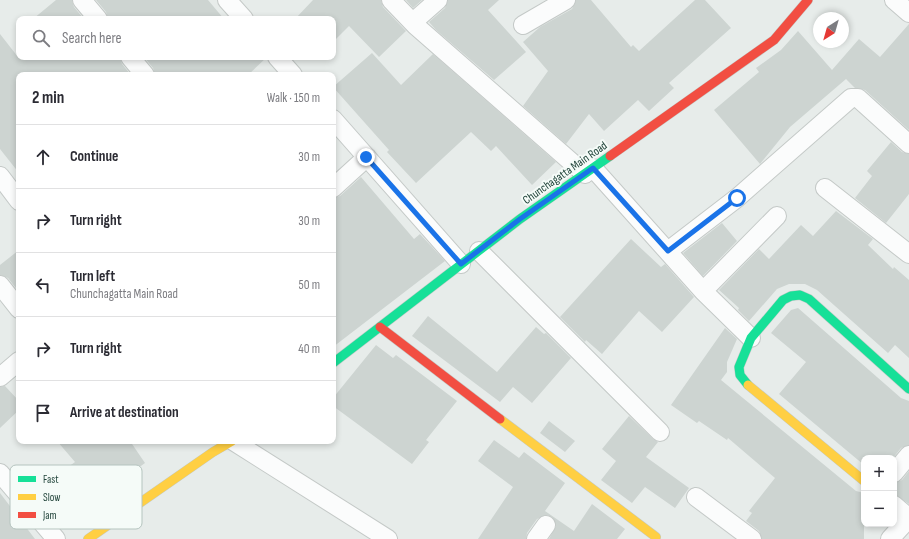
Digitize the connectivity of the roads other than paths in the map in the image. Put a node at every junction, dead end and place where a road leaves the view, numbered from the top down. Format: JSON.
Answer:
{"nodes":[{"id":1,"x":82,"y":0,"type":"edge"},
{"id":2,"x":227,"y":0,"type":"edge"},
{"id":3,"x":391,"y":0,"type":"edge"},
{"id":4,"x":438,"y":0,"type":"edge"},
{"id":5,"x":566,"y":0,"type":"edge"},
{"id":6,"x":808,"y":0,"type":"edge"},
{"id":7,"x":894,"y":0,"type":"edge"},
{"id":8,"x":909,"y":13,"type":"edge"},
{"id":9,"x":95,"y":16,"type":"edge"},
{"id":10,"x":241,"y":16,"type":"edge"},
{"id":11,"x":413,"y":22,"type":"junction"},
{"id":12,"x":523,"y":25,"type":"dead end"},
{"id":13,"x":132,"y":60,"type":"edge"},
{"id":14,"x":280,"y":60,"type":"edge"},
{"id":15,"x":142,"y":72,"type":"edge"},
{"id":16,"x":290,"y":72,"type":"edge"},
{"id":17,"x":336,"y":122,"type":"edge"},
{"id":18,"x":909,"y":144,"type":"edge"},
{"id":19,"x":366,"y":157,"type":"junction"},
{"id":20,"x":589,"y":171,"type":"junction"},
{"id":21,"x":0,"y":176,"type":"edge"},
{"id":22,"x":336,"y":185,"type":"edge"},
{"id":23,"x":825,"y":188,"type":"dead end"},
{"id":24,"x":16,"y":197,"type":"edge"},
{"id":25,"x":777,"y":216,"type":"dead end"},
{"id":26,"x":479,"y":251,"type":"junction"},
{"id":27,"x":668,"y":251,"type":"junction"},
{"id":28,"x":909,"y":254,"type":"edge"},
{"id":29,"x":461,"y":264,"type":"junction"},
{"id":30,"x":0,"y":285,"type":"edge"},
{"id":31,"x":703,"y":291,"type":"junction"},
{"id":32,"x":16,"y":305,"type":"edge"},
{"id":33,"x":380,"y":327,"type":"junction"},
{"id":34,"x":751,"y":338,"type":"junction"},
{"id":35,"x":336,"y":361,"type":"edge"},
{"id":36,"x":16,"y":364,"type":"edge"},
{"id":37,"x":0,"y":377,"type":"edge"},
{"id":38,"x":909,"y":389,"type":"edge"},
{"id":39,"x":660,"y":432,"type":"dead end"},
{"id":40,"x":238,"y":444,"type":"edge"},
{"id":41,"x":209,"y":446,"type":"edge"},
{"id":42,"x":909,"y":455,"type":"edge"},
{"id":43,"x":897,"y":469,"type":"edge"},
{"id":44,"x":0,"y":473,"type":"edge"},
{"id":45,"x":861,"y":478,"type":"edge"},
{"id":46,"x":10,"y":485,"type":"edge"},
{"id":47,"x":142,"y":497,"type":"edge"},
{"id":48,"x":696,"y":497,"type":"dead end"},
{"id":49,"x":897,"y":508,"type":"edge"},
{"id":50,"x":909,"y":518,"type":"edge"},
{"id":51,"x":48,"y":529,"type":"edge"},
{"id":52,"x":101,"y":529,"type":"edge"},
{"id":53,"x":656,"y":537,"type":"dead end"},
{"id":54,"x":56,"y":539,"type":"edge"},
{"id":55,"x":88,"y":539,"type":"edge"},
{"id":56,"x":388,"y":539,"type":"edge"},
{"id":57,"x":752,"y":539,"type":"edge"},
{"id":58,"x":890,"y":539,"type":"edge"}],
"edges":[{"from":1,"to":9,"type":"street"},
{"from":2,"to":10,"type":"street"},
{"from":3,"to":11,"type":"street"},
{"from":4,"to":11,"type":"street"},
{"from":5,"to":12,"type":"street"},
{"from":6,"to":20,"type":"street","name":"Chunchagatta Main Road"},
{"from":7,"to":8,"type":"street"},
{"from":11,"to":20,"type":"street"},
{"from":13,"to":15,"type":"street"},
{"from":14,"to":16,"type":"street"},
{"from":17,"to":19,"type":"street"},
{"from":18,"to":27,"type":"street"},
{"from":19,"to":22,"type":"street"},
{"from":19,"to":29,"type":"street"},
{"from":20,"to":26,"type":"street","name":"Chunchagatta Main Road"},
{"from":20,"to":27,"type":"street"},
{"from":21,"to":24,"type":"street"},
{"from":23,"to":28,"type":"street"},
{"from":25,"to":31,"type":"street"},
{"from":26,"to":29,"type":"street","name":"Chunchagatta Main Road"},
{"from":26,"to":39,"type":"street"},
{"from":27,"to":31,"type":"street"},
{"from":29,"to":33,"type":"street","name":"Chunchagatta Main Road"},
{"from":30,"to":32,"type":"street"},
{"from":31,"to":34,"type":"street"},
{"from":33,"to":35,"type":"street","name":"Chunchagatta Main Road"},
{"from":33,"to":53,"type":"street"},
{"from":34,"to":38,"type":"street"},
{"from":34,"to":45,"type":"street"},
{"from":36,"to":37,"type":"street"},
{"from":40,"to":56,"type":"street"},
{"from":41,"to":47,"type":"street"},
{"from":42,"to":43,"type":"street"},
{"from":44,"to":46,"type":"street"},
{"from":48,"to":57,"type":"street"},
{"from":49,"to":50,"type":"street"},
{"from":50,"to":58,"type":"street"},
{"from":51,"to":54,"type":"street"},
{"from":52,"to":55,"type":"street"}]}
